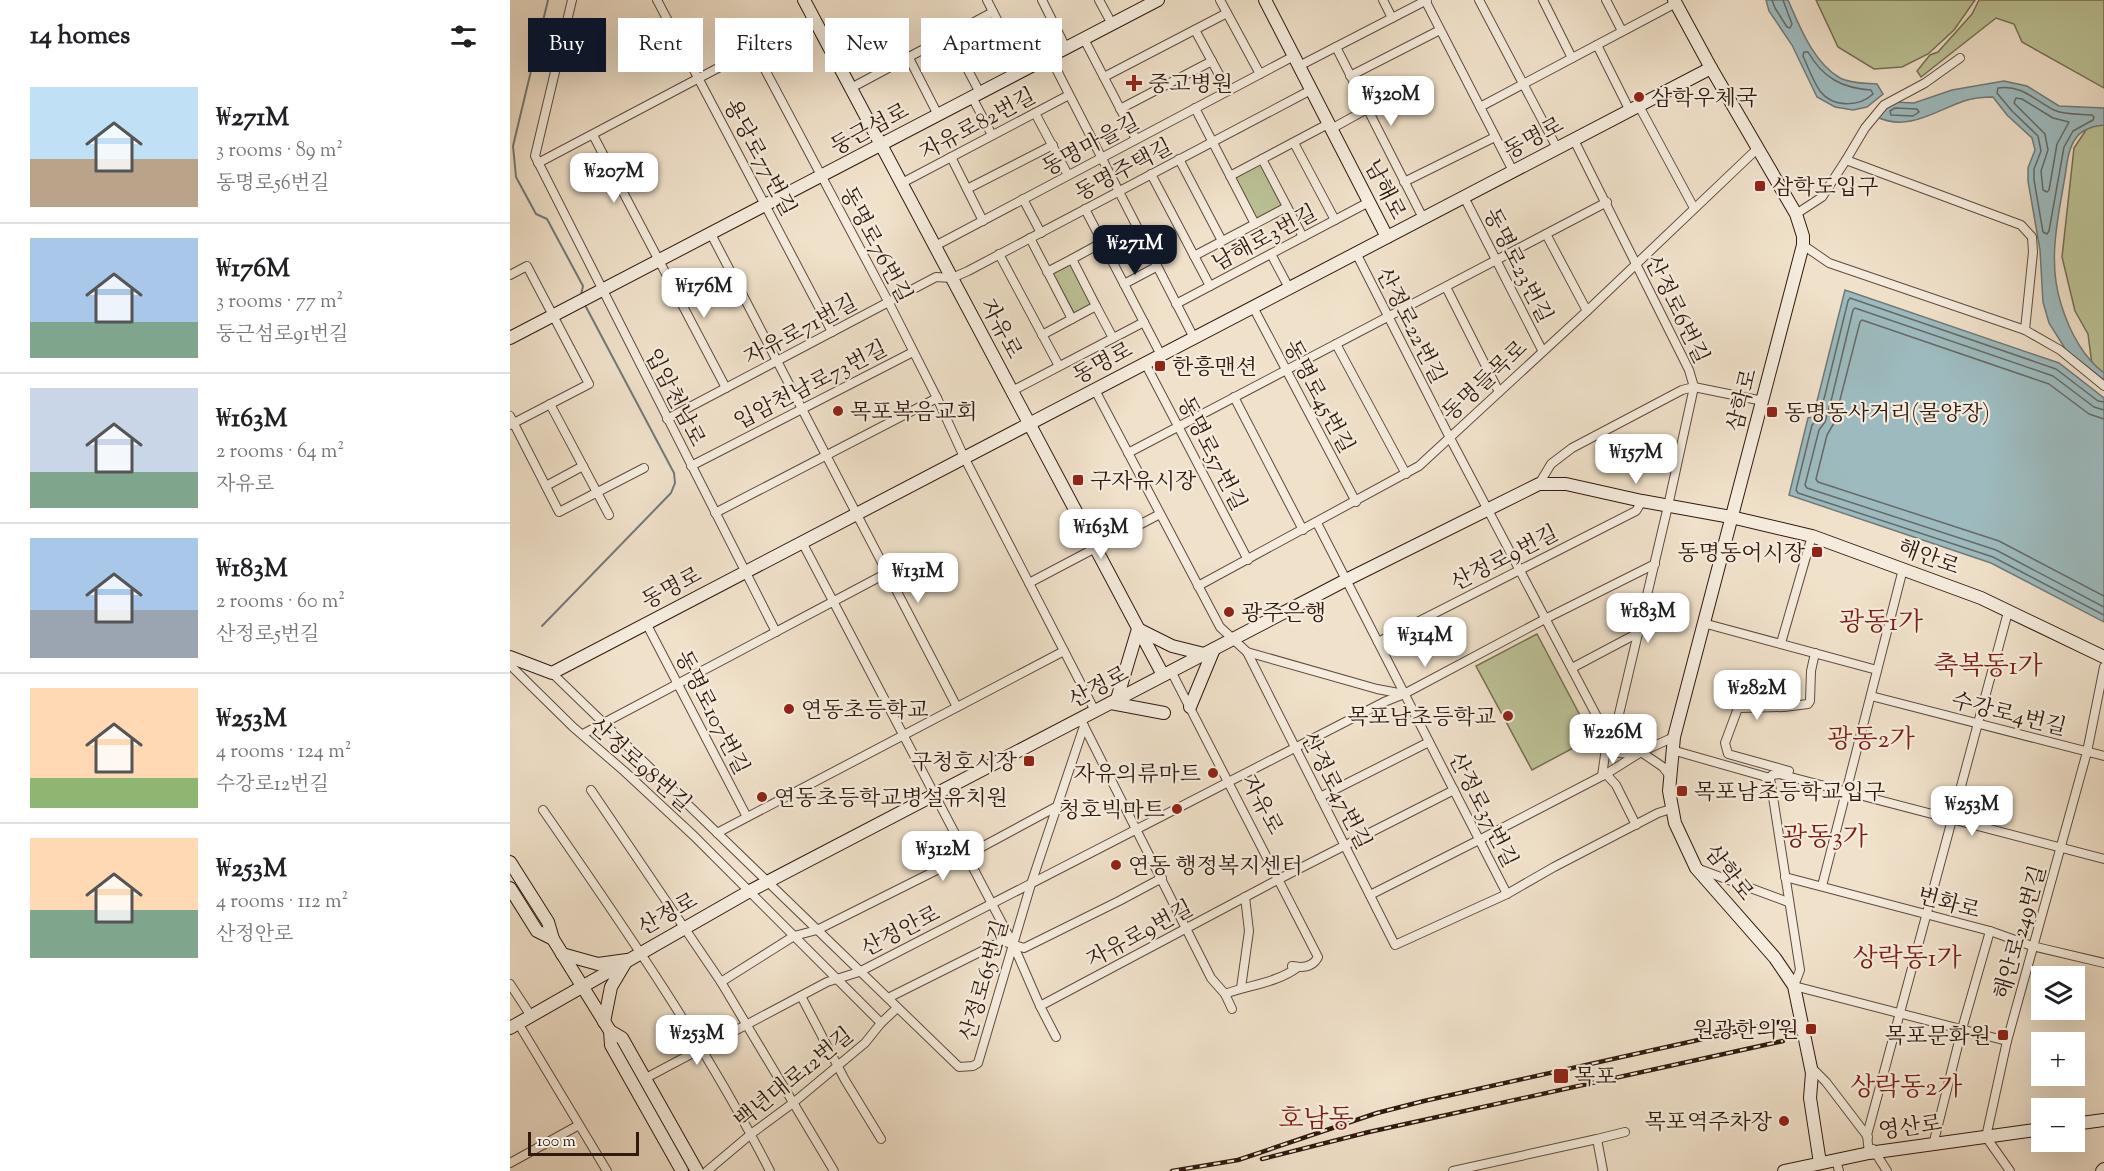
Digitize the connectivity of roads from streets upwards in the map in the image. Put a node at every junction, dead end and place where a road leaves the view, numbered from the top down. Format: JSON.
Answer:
{"nodes":[{"id":1,"x":572,"y":0,"type":"edge"},
{"id":2,"x":657,"y":0,"type":"edge"},
{"id":3,"x":804,"y":0,"type":"edge"},
{"id":4,"x":987,"y":0,"type":"edge"},
{"id":5,"x":1042,"y":0,"type":"edge"},
{"id":6,"x":1099,"y":0,"type":"edge"},
{"id":7,"x":1220,"y":0,"type":"edge"},
{"id":8,"x":1265,"y":0,"type":"edge"},
{"id":9,"x":1383,"y":0,"type":"edge"},
{"id":10,"x":1426,"y":0,"type":"edge"},
{"id":11,"x":1479,"y":0,"type":"edge"},
{"id":12,"x":1543,"y":0,"type":"edge"},
{"id":13,"x":1606,"y":0,"type":"edge"},
{"id":14,"x":1155,"y":1,"type":"edge"},
{"id":15,"x":1675,"y":2,"type":"edge"},
{"id":16,"x":993,"y":12,"type":"junction"},
{"id":17,"x":1227,"y":13,"type":"junction"},
{"id":18,"x":982,"y":18,"type":"edge"},
{"id":19,"x":996,"y":18,"type":"edge"},
{"id":20,"x":1392,"y":18,"type":"junction"},
{"id":21,"x":1112,"y":24,"type":"junction"},
{"id":22,"x":1195,"y":30,"type":"junction"},
{"id":23,"x":1440,"y":30,"type":"junction"},
{"id":24,"x":1622,"y":32,"type":"junction"},
{"id":25,"x":1084,"y":39,"type":"junction"},
{"id":26,"x":1597,"y":45,"type":"junction"},
{"id":27,"x":1336,"y":47,"type":"junction"},
{"id":28,"x":1066,"y":48,"type":"junction"},
{"id":29,"x":1062,"y":50,"type":"edge"},
{"id":30,"x":921,"y":52,"type":"edge"},
{"id":31,"x":909,"y":58,"type":"joint"},
{"id":32,"x":1572,"y":58,"type":"junction"},
{"id":33,"x":1960,"y":58,"type":"dead end"},
{"id":34,"x":1212,"y":61,"type":"junction"},
{"id":35,"x":1296,"y":61,"type":"junction"},
{"id":36,"x":1711,"y":68,"type":"junction"},
{"id":37,"x":882,"y":72,"type":"edge"},
{"id":38,"x":966,"y":72,"type":"edge"},
{"id":39,"x":1021,"y":72,"type":"edge"},
{"id":40,"x":1058,"y":72,"type":"edge"},
{"id":41,"x":1260,"y":74,"type":"junction"},
{"id":42,"x":1350,"y":76,"type":"junction"},
{"id":43,"x":1104,"y":77,"type":"junction"},
{"id":44,"x":699,"y":78,"type":"junction"},
{"id":45,"x":1523,"y":84,"type":"junction"},
{"id":46,"x":851,"y":88,"type":"junction"},
{"id":47,"x":1311,"y":90,"type":"junction"},
{"id":48,"x":1228,"y":91,"type":"junction"},
{"id":49,"x":976,"y":95,"type":"junction"},
{"id":50,"x":1069,"y":95,"type":"junction"},
{"id":51,"x":1480,"y":107,"type":"junction"},
{"id":52,"x":1195,"y":108,"type":"junction"},
{"id":53,"x":1634,"y":108,"type":"junction"},
{"id":54,"x":1120,"y":109,"type":"junction"},
{"id":55,"x":1367,"y":109,"type":"junction"},
{"id":56,"x":1035,"y":113,"type":"junction"},
{"id":57,"x":938,"y":115,"type":"junction"},
{"id":58,"x":1330,"y":127,"type":"junction"},
{"id":59,"x":593,"y":135,"type":"junction"},
{"id":60,"x":992,"y":135,"type":"junction"},
{"id":61,"x":1495,"y":136,"type":"junction"},
{"id":62,"x":1136,"y":140,"type":"junction"},
{"id":63,"x":1574,"y":140,"type":"junction"},
{"id":64,"x":1212,"y":142,"type":"junction"},
{"id":65,"x":1294,"y":142,"type":"junction"},
{"id":66,"x":1053,"y":144,"type":"junction"},
{"id":67,"x":881,"y":145,"type":"junction"},
{"id":68,"x":1557,"y":148,"type":"junction"},
{"id":69,"x":1757,"y":149,"type":"junction"},
{"id":70,"x":951,"y":157,"type":"junction"},
{"id":71,"x":1100,"y":158,"type":"junction"},
{"id":72,"x":1179,"y":159,"type":"junction"},
{"id":73,"x":1262,"y":159,"type":"junction"},
{"id":74,"x":1846,"y":160,"type":"junction"},
{"id":75,"x":538,"y":164,"type":"junction"},
{"id":76,"x":1513,"y":171,"type":"junction"},
{"id":77,"x":1151,"y":174,"type":"junction"},
{"id":78,"x":1068,"y":175,"type":"junction"},
{"id":79,"x":821,"y":176,"type":"junction"},
{"id":80,"x":1230,"y":177,"type":"junction"},
{"id":81,"x":1404,"y":182,"type":"junction"},
{"id":82,"x":902,"y":183,"type":"junction"},
{"id":83,"x":967,"y":189,"type":"junction"},
{"id":84,"x":1117,"y":192,"type":"junction"},
{"id":85,"x":1464,"y":197,"type":"junction"},
{"id":86,"x":1023,"y":199,"type":"junction"},
{"id":87,"x":1369,"y":202,"type":"junction"},
{"id":88,"x":1607,"y":202,"type":"junction"},
{"id":89,"x":766,"y":205,"type":"junction"},
{"id":90,"x":1287,"y":207,"type":"junction"},
{"id":91,"x":1694,"y":208,"type":"junction"},
{"id":92,"x":1085,"y":209,"type":"junction"},
{"id":93,"x":1796,"y":214,"type":"junction"},
{"id":94,"x":1423,"y":218,"type":"junction"},
{"id":95,"x":1335,"y":220,"type":"junction"},
{"id":96,"x":983,"y":221,"type":"junction"},
{"id":97,"x":1255,"y":224,"type":"junction"},
{"id":98,"x":1041,"y":233,"type":"junction"},
{"id":99,"x":711,"y":234,"type":"junction"},
{"id":100,"x":1546,"y":234,"type":"junction"},
{"id":101,"x":1303,"y":237,"type":"junction"},
{"id":102,"x":1387,"y":237,"type":"junction"},
{"id":103,"x":1030,"y":238,"type":"junction"},
{"id":104,"x":1222,"y":241,"type":"junction"},
{"id":105,"x":1103,"y":242,"type":"junction"},
{"id":106,"x":1803,"y":245,"type":"junction"},
{"id":107,"x":935,"y":246,"type":"junction"},
{"id":108,"x":999,"y":254,"type":"junction"},
{"id":109,"x":1271,"y":254,"type":"junction"},
{"id":110,"x":1356,"y":254,"type":"junction"},
{"id":111,"x":1194,"y":256,"type":"junction"},
{"id":112,"x":1072,"y":259,"type":"junction"},
{"id":113,"x":1497,"y":260,"type":"junction"},
{"id":114,"x":659,"y":261,"type":"junction"},
{"id":115,"x":1635,"y":264,"type":"junction"},
{"id":116,"x":1156,"y":267,"type":"junction"},
{"id":117,"x":1047,"y":272,"type":"junction"},
{"id":118,"x":510,"y":275,"type":"edge"},
{"id":119,"x":952,"y":278,"type":"junction"},
{"id":120,"x":1124,"y":284,"type":"junction"},
{"id":121,"x":1210,"y":286,"type":"junction"},
{"id":122,"x":1446,"y":286,"type":"junction"},
{"id":123,"x":1289,"y":288,"type":"junction"},
{"id":124,"x":600,"y":291,"type":"junction"},
{"id":125,"x":889,"y":303,"type":"junction"},
{"id":126,"x":1176,"y":304,"type":"junction"},
{"id":127,"x":1096,"y":306,"type":"junction"},
{"id":128,"x":1253,"y":307,"type":"junction"},
{"id":129,"x":1587,"y":311,"type":"junction"},
{"id":130,"x":553,"y":316,"type":"junction"},
{"id":131,"x":1388,"y":317,"type":"junction"},
{"id":132,"x":1072,"y":319,"type":"junction"},
{"id":133,"x":1144,"y":322,"type":"junction"},
{"id":134,"x":2025,"y":330,"type":"junction"},
{"id":135,"x":832,"y":332,"type":"junction"},
{"id":136,"x":1042,"y":335,"type":"junction"},
{"id":137,"x":510,"y":338,"type":"edge"},
{"id":138,"x":1113,"y":338,"type":"junction"},
{"id":139,"x":1194,"y":338,"type":"junction"},
{"id":140,"x":1336,"y":344,"type":"junction"},
{"id":141,"x":1542,"y":350,"type":"junction"},
{"id":142,"x":913,"y":352,"type":"junction"},
{"id":143,"x":1161,"y":355,"type":"junction"},
{"id":144,"x":777,"y":361,"type":"junction"},
{"id":145,"x":1146,"y":363,"type":"junction"},
{"id":146,"x":1059,"y":366,"type":"junction"},
{"id":147,"x":1286,"y":370,"type":"junction"},
{"id":148,"x":2104,"y":386,"type":"edge"},
{"id":149,"x":1694,"y":387,"type":"junction"},
{"id":150,"x":726,"y":388,"type":"junction"},
{"id":151,"x":1095,"y":390,"type":"junction"},
{"id":152,"x":1012,"y":391,"type":"junction"},
{"id":153,"x":1499,"y":392,"type":"junction"},
{"id":154,"x":1234,"y":397,"type":"junction"},
{"id":155,"x":937,"y":398,"type":"junction"},
{"id":156,"x":1763,"y":401,"type":"junction"},
{"id":157,"x":550,"y":404,"type":"junction"},
{"id":158,"x":802,"y":409,"type":"junction"},
{"id":159,"x":667,"y":419,"type":"junction"},
{"id":160,"x":511,"y":421,"type":"edge"},
{"id":161,"x":1029,"y":424,"type":"junction"},
{"id":162,"x":1179,"y":426,"type":"junction"},
{"id":163,"x":1450,"y":438,"type":"junction"},
{"id":164,"x":1128,"y":453,"type":"junction"},
{"id":165,"x":826,"y":455,"type":"junction"},
{"id":166,"x":964,"y":458,"type":"junction"},
{"id":167,"x":583,"y":466,"type":"junction"},
{"id":168,"x":691,"y":466,"type":"junction"},
{"id":169,"x":644,"y":468,"type":"dead end"},
{"id":170,"x":1407,"y":474,"type":"junction"},
{"id":171,"x":1539,"y":484,"type":"junction"},
{"id":172,"x":546,"y":486,"type":"junction"},
{"id":173,"x":597,"y":492,"type":"junction"},
{"id":174,"x":1642,"y":501,"type":"junction"},
{"id":175,"x":1356,"y":502,"type":"junction"},
{"id":176,"x":1668,"y":506,"type":"junction"},
{"id":177,"x":1487,"y":508,"type":"junction"},
{"id":178,"x":715,"y":513,"type":"junction"},
{"id":179,"x":856,"y":514,"type":"junction"},
{"id":180,"x":1160,"y":514,"type":"junction"},
{"id":181,"x":609,"y":515,"type":"dead end"},
{"id":182,"x":1731,"y":517,"type":"junction"},
{"id":183,"x":1317,"y":523,"type":"junction"},
{"id":184,"x":1304,"y":530,"type":"junction"},
{"id":185,"x":1812,"y":536,"type":"junction"},
{"id":186,"x":802,"y":542,"type":"junction"},
{"id":187,"x":1095,"y":548,"type":"junction"},
{"id":188,"x":1248,"y":560,"type":"junction"},
{"id":189,"x":1655,"y":564,"type":"junction"},
{"id":190,"x":1519,"y":569,"type":"junction"},
{"id":191,"x":1903,"y":569,"type":"junction"},
{"id":192,"x":744,"y":572,"type":"junction"},
{"id":193,"x":887,"y":573,"type":"junction"},
{"id":194,"x":1346,"y":580,"type":"junction"},
{"id":195,"x":1029,"y":583,"type":"junction"},
{"id":196,"x":1198,"y":586,"type":"junction"},
{"id":197,"x":833,"y":602,"type":"junction"},
{"id":198,"x":2007,"y":612,"type":"junction"},
{"id":199,"x":1545,"y":619,"type":"junction"},
{"id":200,"x":646,"y":623,"type":"junction"},
{"id":201,"x":1703,"y":623,"type":"junction"},
{"id":202,"x":1138,"y":630,"type":"junction"},
{"id":203,"x":776,"y":632,"type":"junction"},
{"id":204,"x":1638,"y":633,"type":"junction"},
{"id":205,"x":1233,"y":639,"type":"junction"},
{"id":206,"x":1378,"y":642,"type":"junction"},
{"id":207,"x":1781,"y":643,"type":"junction"},
{"id":208,"x":1064,"y":651,"type":"junction"},
{"id":209,"x":1209,"y":652,"type":"junction"},
{"id":210,"x":1247,"y":652,"type":"junction"},
{"id":211,"x":1815,"y":653,"type":"junction"},
{"id":212,"x":510,"y":657,"type":"edge"},
{"id":213,"x":2104,"y":657,"type":"edge"},
{"id":214,"x":510,"y":665,"type":"edge"},
{"id":215,"x":2104,"y":667,"type":"edge"},
{"id":216,"x":1572,"y":668,"type":"junction"},
{"id":217,"x":1877,"y":670,"type":"junction"},
{"id":218,"x":552,"y":673,"type":"junction"},
{"id":219,"x":1167,"y":673,"type":"junction"},
{"id":220,"x":678,"y":684,"type":"junction"},
{"id":221,"x":1404,"y":694,"type":"junction"},
{"id":222,"x":1871,"y":696,"type":"junction"},
{"id":223,"x":1114,"y":701,"type":"junction"},
{"id":224,"x":957,"y":707,"type":"junction"},
{"id":225,"x":1190,"y":707,"type":"junction"},
{"id":226,"x":1095,"y":711,"type":"junction"},
{"id":227,"x":1164,"y":713,"type":"dead end"},
{"id":228,"x":1082,"y":722,"type":"junction"},
{"id":229,"x":603,"y":723,"type":"junction"},
{"id":230,"x":1977,"y":723,"type":"junction"},
{"id":231,"x":583,"y":734,"type":"junction"},
{"id":232,"x":903,"y":735,"type":"junction"},
{"id":233,"x":1429,"y":742,"type":"junction"},
{"id":234,"x":1612,"y":742,"type":"junction"},
{"id":235,"x":1673,"y":743,"type":"junction"},
{"id":236,"x":1295,"y":747,"type":"junction"},
{"id":237,"x":2087,"y":752,"type":"junction"},
{"id":238,"x":1639,"y":753,"type":"junction"},
{"id":239,"x":2104,"y":756,"type":"edge"},
{"id":240,"x":1604,"y":775,"type":"junction"},
{"id":241,"x":1669,"y":775,"type":"junction"},
{"id":242,"x":1770,"y":778,"type":"junction"},
{"id":243,"x":1802,"y":780,"type":"junction"},
{"id":244,"x":1227,"y":781,"type":"junction"},
{"id":245,"x":591,"y":790,"type":"dead end"},
{"id":246,"x":1454,"y":790,"type":"junction"},
{"id":247,"x":1846,"y":791,"type":"junction"},
{"id":248,"x":934,"y":795,"type":"junction"},
{"id":249,"x":1320,"y":797,"type":"junction"},
{"id":250,"x":1056,"y":807,"type":"junction"},
{"id":251,"x":1671,"y":809,"type":"junction"},
{"id":252,"x":543,"y":810,"type":"dead end"},
{"id":253,"x":747,"y":817,"type":"junction"},
{"id":254,"x":1952,"y":819,"type":"junction"},
{"id":255,"x":1636,"y":825,"type":"junction"},
{"id":256,"x":1137,"y":828,"type":"junction"},
{"id":257,"x":717,"y":833,"type":"junction"},
{"id":258,"x":1479,"y":840,"type":"junction"},
{"id":259,"x":1345,"y":846,"type":"junction"},
{"id":260,"x":2062,"y":847,"type":"junction"},
{"id":261,"x":965,"y":856,"type":"junction"},
{"id":262,"x":2104,"y":859,"type":"edge"},
{"id":263,"x":510,"y":862,"type":"edge"},
{"id":264,"x":1696,"y":868,"type":"junction"},
{"id":265,"x":1785,"y":877,"type":"junction"},
{"id":266,"x":1162,"y":878,"type":"junction"},
{"id":267,"x":1279,"y":879,"type":"junction"},
{"id":268,"x":767,"y":882,"type":"junction"},
{"id":269,"x":1031,"y":884,"type":"junction"},
{"id":270,"x":1822,"y":886,"type":"junction"},
{"id":271,"x":510,"y":888,"type":"edge"},
{"id":272,"x":748,"y":892,"type":"junction"},
{"id":273,"x":1507,"y":894,"type":"junction"},
{"id":274,"x":1370,"y":895,"type":"junction"},
{"id":275,"x":1245,"y":897,"type":"junction"},
{"id":276,"x":1788,"y":902,"type":"junction"},
{"id":277,"x":991,"y":904,"type":"junction"},
{"id":278,"x":1927,"y":914,"type":"junction"},
{"id":279,"x":685,"y":927,"type":"junction"},
{"id":280,"x":1187,"y":928,"type":"junction"},
{"id":281,"x":817,"y":930,"type":"junction"},
{"id":282,"x":1990,"y":931,"type":"junction"},
{"id":283,"x":794,"y":936,"type":"junction"},
{"id":284,"x":553,"y":939,"type":"junction"},
{"id":285,"x":1013,"y":944,"type":"junction"},
{"id":286,"x":2032,"y":945,"type":"junction"},
{"id":287,"x":640,"y":952,"type":"junction"},
{"id":288,"x":562,"y":954,"type":"junction"},
{"id":289,"x":627,"y":960,"type":"junction"},
{"id":290,"x":2104,"y":963,"type":"edge"},
{"id":291,"x":859,"y":972,"type":"junction"},
{"id":292,"x":836,"y":978,"type":"junction"},
{"id":293,"x":721,"y":982,"type":"junction"},
{"id":294,"x":510,"y":984,"type":"edge"},
{"id":295,"x":582,"y":986,"type":"junction"},
{"id":296,"x":1794,"y":986,"type":"junction"},
{"id":297,"x":1241,"y":988,"type":"junction"},
{"id":298,"x":1224,"y":994,"type":"junction"},
{"id":299,"x":801,"y":996,"type":"junction"},
{"id":300,"x":888,"y":999,"type":"junction"},
{"id":301,"x":1040,"y":1006,"type":"junction"},
{"id":302,"x":897,"y":1008,"type":"junction"},
{"id":303,"x":1233,"y":1009,"type":"dead end"},
{"id":304,"x":1900,"y":1012,"type":"junction"},
{"id":305,"x":531,"y":1016,"type":"junction"},
{"id":306,"x":881,"y":1023,"type":"junction"},
{"id":307,"x":514,"y":1025,"type":"edge"},
{"id":308,"x":746,"y":1025,"type":"junction"},
{"id":309,"x":607,"y":1027,"type":"junction"},
{"id":310,"x":1962,"y":1029,"type":"junction"},
{"id":311,"x":1056,"y":1037,"type":"dead end"},
{"id":312,"x":2007,"y":1041,"type":"junction"},
{"id":313,"x":702,"y":1049,"type":"junction"},
{"id":314,"x":837,"y":1065,"type":"junction"},
{"id":315,"x":1811,"y":1068,"type":"junction"},
{"id":316,"x":644,"y":1079,"type":"junction"},
{"id":317,"x":793,"y":1103,"type":"junction"},
{"id":318,"x":2104,"y":1120,"type":"edge"},
{"id":319,"x":2085,"y":1123,"type":"edge"},
{"id":320,"x":579,"y":1125,"type":"junction"},
{"id":321,"x":2031,"y":1131,"type":"edge"},
{"id":322,"x":1625,"y":1132,"type":"dead end"},
{"id":323,"x":751,"y":1134,"type":"junction"},
{"id":324,"x":1867,"y":1135,"type":"junction"},
{"id":325,"x":1986,"y":1137,"type":"junction"},
{"id":326,"x":881,"y":1139,"type":"dead end"},
{"id":327,"x":1597,"y":1139,"type":"junction"},
{"id":328,"x":1933,"y":1145,"type":"junction"},
{"id":329,"x":1872,"y":1153,"type":"junction"},
{"id":330,"x":510,"y":1163,"type":"edge"},
{"id":331,"x":1820,"y":1163,"type":"junction"},
{"id":332,"x":1838,"y":1166,"type":"edge"},
{"id":333,"x":1478,"y":1168,"type":"edge"},
{"id":334,"x":607,"y":1171,"type":"edge"},
{"id":335,"x":682,"y":1171,"type":"edge"},
{"id":336,"x":697,"y":1171,"type":"edge"},
{"id":337,"x":707,"y":1171,"type":"edge"},
{"id":338,"x":770,"y":1171,"type":"edge"},
{"id":339,"x":834,"y":1171,"type":"edge"},
{"id":340,"x":1453,"y":1171,"type":"edge"},
{"id":341,"x":1604,"y":1171,"type":"edge"},
{"id":342,"x":1785,"y":1171,"type":"edge"},
{"id":343,"x":1887,"y":1171,"type":"edge"},
{"id":344,"x":2010,"y":1171,"type":"edge"}],
"edges":[{"from":1,"to":75,"type":"street"},
{"from":2,"to":44,"type":"street","name":"용당로77번길"},
{"from":3,"to":46,"type":"street","name":"자유로"},
{"from":4,"to":16,"type":"street"},
{"from":5,"to":28,"type":"street"},
{"from":6,"to":21,"type":"street"},
{"from":7,"to":17,"type":"street"},
{"from":8,"to":35,"type":"street","name":"남해로"},
{"from":9,"to":20,"type":"street"},
{"from":10,"to":20,"type":"street","name":"동명마을길"},
{"from":10,"to":23,"type":"street"},
{"from":11,"to":45,"type":"street"},
{"from":12,"to":32,"type":"street"},
{"from":13,"to":24,"type":"street"},
{"from":14,"to":21,"type":"street","name":"둥근섬로"},
{"from":15,"to":24,"type":"street"},
{"from":15,"to":36,"type":"street","name":"삼학로"},
{"from":16,"to":18,"type":"street"},
{"from":16,"to":19,"type":"street"},
{"from":17,"to":22,"type":"street"},
{"from":17,"to":41,"type":"street"},
{"from":20,"to":27,"type":"street","name":"동명마을길"},
{"from":21,"to":25,"type":"street","name":"둥근섬로"},
{"from":22,"to":34,"type":"street"},
{"from":22,"to":43,"type":"street"},
{"from":23,"to":42,"type":"street"},
{"from":23,"to":51,"type":"street"},
{"from":24,"to":26,"type":"street"},
{"from":25,"to":28,"type":"street","name":"둥근섬로"},
{"from":25,"to":43,"type":"street"},
{"from":26,"to":32,"type":"street"},
{"from":26,"to":53,"type":"street"},
{"from":27,"to":35,"type":"street","name":"동명마을길"},
{"from":27,"to":42,"type":"street"},
{"from":28,"to":29,"type":"street","name":"둥근섬로"},
{"from":30,"to":31,"type":"street"},
{"from":31,"to":57,"type":"street"},
{"from":32,"to":45,"type":"street"},
{"from":33,"to":74,"type":"street"},
{"from":34,"to":48,"type":"street"},
{"from":34,"to":54,"type":"street"},
{"from":35,"to":41,"type":"street","name":"동명마을길"},
{"from":35,"to":47,"type":"street","name":"남해로"},
{"from":36,"to":53,"type":"street","name":"동명로"},
{"from":36,"to":69,"type":"street","name":"삼학로"},
{"from":37,"to":46,"type":"street"},
{"from":38,"to":49,"type":"street"},
{"from":39,"to":49,"type":"street","name":"둥근섬로"},
{"from":40,"to":50,"type":"street"},
{"from":41,"to":48,"type":"street","name":"동명마을길"},
{"from":42,"to":55,"type":"street"},
{"from":43,"to":54,"type":"street"},
{"from":44,"to":59,"type":"street"},
{"from":44,"to":79,"type":"street","name":"동명로76번길"},
{"from":44,"to":89,"type":"street","name":"용당로77번길"},
{"from":45,"to":51,"type":"street"},
{"from":45,"to":68,"type":"street"},
{"from":46,"to":67,"type":"street","name":"자유로"},
{"from":47,"to":58,"type":"street","name":"남해로"},
{"from":47,"to":64,"type":"street","name":"동명주택길"},
{"from":48,"to":52,"type":"street","name":"동명마을길"},
{"from":49,"to":57,"type":"street","name":"둥근섬로"},
{"from":49,"to":60,"type":"street"},
{"from":50,"to":56,"type":"street","name":"자유로82번길"},
{"from":50,"to":71,"type":"street"},
{"from":51,"to":61,"type":"street"},
{"from":52,"to":62,"type":"street","name":"동명마을길"},
{"from":52,"to":64,"type":"street"},
{"from":53,"to":63,"type":"street","name":"동명로"},
{"from":53,"to":91,"type":"street"},
{"from":54,"to":62,"type":"street"},
{"from":55,"to":58,"type":"street"},
{"from":55,"to":81,"type":"street"},
{"from":56,"to":60,"type":"street","name":"자유로82번길"},
{"from":56,"to":66,"type":"street"},
{"from":57,"to":67,"type":"street","name":"둥근섬로"},
{"from":58,"to":65,"type":"street"},
{"from":58,"to":87,"type":"street","name":"남해로"},
{"from":59,"to":75,"type":"street"},
{"from":59,"to":114,"type":"street"},
{"from":60,"to":70,"type":"street","name":"자유로82번길"},
{"from":61,"to":76,"type":"street"},
{"from":61,"to":81,"type":"street"},
{"from":62,"to":71,"type":"street","name":"동명마을길"},
{"from":63,"to":68,"type":"street","name":"동명로"},
{"from":63,"to":88,"type":"street","name":"산정로6번길"},
{"from":64,"to":72,"type":"street","name":"동명주택길"},
{"from":64,"to":80,"type":"street"},
{"from":65,"to":73,"type":"street"},
{"from":65,"to":95,"type":"street"},
{"from":66,"to":78,"type":"street"},
{"from":66,"to":83,"type":"street"},
{"from":67,"to":79,"type":"street","name":"둥근섬로"},
{"from":67,"to":82,"type":"street","name":"자유로"},
{"from":68,"to":76,"type":"street","name":"동명로"},
{"from":69,"to":91,"type":"street","name":"동명들목로"},
{"from":69,"to":93,"type":"street","name":"삼학로"},
{"from":70,"to":82,"type":"street","name":"자유로82번길"},
{"from":70,"to":83,"type":"street"},
{"from":71,"to":78,"type":"street","name":"동명마을길"},
{"from":71,"to":84,"type":"street"},
{"from":72,"to":77,"type":"street","name":"동명주택길"},
{"from":72,"to":104,"type":"street"},
{"from":73,"to":80,"type":"street"},
{"from":73,"to":90,"type":"street"},
{"from":74,"to":93,"type":"street"},
{"from":74,"to":134,"type":"street"},
{"from":75,"to":124,"type":"street","name":"입암천남로"},
{"from":76,"to":85,"type":"street","name":"동명로"},
{"from":77,"to":84,"type":"street","name":"동명주택길"},
{"from":77,"to":111,"type":"street"},
{"from":78,"to":86,"type":"street","name":"동명마을길"},
{"from":79,"to":89,"type":"street","name":"둥근섬로"},
{"from":79,"to":125,"type":"street","name":"동명로76번길"},
{"from":80,"to":97,"type":"street"},
{"from":81,"to":94,"type":"street"},
{"from":82,"to":107,"type":"street","name":"자유로"},
{"from":83,"to":96,"type":"street"},
{"from":84,"to":92,"type":"street","name":"동명주택길"},
{"from":84,"to":116,"type":"street"},
{"from":85,"to":94,"type":"street","name":"동명로"},
{"from":85,"to":113,"type":"street","name":"동명로23번길"},
{"from":86,"to":96,"type":"street","name":"동명마을길"},
{"from":86,"to":98,"type":"street"},
{"from":87,"to":95,"type":"street","name":"남해로3번길"},
{"from":87,"to":102,"type":"street","name":"남해로"},
{"from":88,"to":100,"type":"street"},
{"from":88,"to":115,"type":"street","name":"산정로6번길"},
{"from":89,"to":99,"type":"street","name":"둥근섬로"},
{"from":89,"to":135,"type":"street","name":"용당로77번길"},
{"from":90,"to":97,"type":"street"},
{"from":90,"to":101,"type":"street"},
{"from":91,"to":115,"type":"street","name":"동명들목로"},
{"from":92,"to":98,"type":"street","name":"동명주택길"},
{"from":92,"to":105,"type":"street"},
{"from":93,"to":106,"type":"street","name":"삼학로"},
{"from":94,"to":102,"type":"street","name":"동명로"},
{"from":95,"to":101,"type":"street","name":"남해로3번길"},
{"from":96,"to":107,"type":"street","name":"동명마을길"},
{"from":97,"to":104,"type":"street"},
{"from":98,"to":103,"type":"street","name":"동명주택길"},
{"from":99,"to":114,"type":"street","name":"둥근섬로"},
{"from":99,"to":144,"type":"street"},
{"from":100,"to":113,"type":"street"},
{"from":100,"to":129,"type":"street"},
{"from":101,"to":109,"type":"street","name":"남해로3번길"},
{"from":102,"to":110,"type":"street","name":"동명로"},
{"from":103,"to":108,"type":"street","name":"동명주택길"},
{"from":103,"to":117,"type":"street"},
{"from":104,"to":111,"type":"street"},
{"from":105,"to":112,"type":"street"},
{"from":105,"to":120,"type":"street"},
{"from":106,"to":134,"type":"street"},
{"from":106,"to":156,"type":"street","name":"삼학로"},
{"from":107,"to":119,"type":"street","name":"자유로"},
{"from":108,"to":119,"type":"street","name":"동명주택길"},
{"from":108,"to":136,"type":"street"},
{"from":109,"to":121,"type":"street","name":"남해로3번길"},
{"from":109,"to":123,"type":"street"},
{"from":110,"to":123,"type":"street","name":"동명로"},
{"from":110,"to":131,"type":"street","name":"산정로22번길"},
{"from":111,"to":121,"type":"street"},
{"from":112,"to":117,"type":"street"},
{"from":112,"to":127,"type":"street"},
{"from":113,"to":122,"type":"street"},
{"from":113,"to":141,"type":"street","name":"동명로23번길"},
{"from":114,"to":124,"type":"street","name":"둥근섬로"},
{"from":114,"to":150,"type":"street"},
{"from":115,"to":129,"type":"street","name":"동명들목로"},
{"from":115,"to":149,"type":"street","name":"산정로6번길"},
{"from":116,"to":120,"type":"street"},
{"from":116,"to":126,"type":"street"},
{"from":117,"to":132,"type":"street"},
{"from":118,"to":130,"type":"street"},
{"from":119,"to":125,"type":"street","name":"자유로71번길"},
{"from":119,"to":152,"type":"street","name":"자유로"},
{"from":120,"to":133,"type":"street"},
{"from":121,"to":126,"type":"street","name":"남해로3번길"},
{"from":122,"to":131,"type":"street"},
{"from":122,"to":153,"type":"street"},
{"from":123,"to":128,"type":"street","name":"동명로"},
{"from":124,"to":130,"type":"street","name":"둥근섬로"},
{"from":124,"to":159,"type":"street","name":"입암천남로"},
{"from":125,"to":135,"type":"street","name":"자유로71번길"},
{"from":125,"to":142,"type":"street","name":"동명로76번길"},
{"from":126,"to":139,"type":"street"},
{"from":127,"to":132,"type":"street"},
{"from":127,"to":138,"type":"street"},
{"from":128,"to":139,"type":"street","name":"동명로"},
{"from":128,"to":147,"type":"street","name":"동명로45번길"},
{"from":129,"to":141,"type":"street","name":"동명들목로"},
{"from":130,"to":137,"type":"street"},
{"from":130,"to":157,"type":"street"},
{"from":131,"to":140,"type":"street"},
{"from":131,"to":163,"type":"street","name":"산정로22번길"},
{"from":132,"to":136,"type":"street"},
{"from":133,"to":138,"type":"street"},
{"from":133,"to":143,"type":"street"},
{"from":134,"to":148,"type":"street"},
{"from":135,"to":144,"type":"street","name":"자유로71번길"},
{"from":136,"to":146,"type":"street"},
{"from":138,"to":146,"type":"street"},
{"from":139,"to":143,"type":"street","name":"동명로"},
{"from":140,"to":147,"type":"street"},
{"from":140,"to":170,"type":"street"},
{"from":141,"to":153,"type":"street","name":"동명들목로"},
{"from":142,"to":155,"type":"street","name":"동명로76번길"},
{"from":142,"to":158,"type":"street","name":"입암천남로73번길"},
{"from":143,"to":145,"type":"street","name":"동명로"},
{"from":144,"to":150,"type":"street","name":"자유로71번길"},
{"from":144,"to":158,"type":"street"},
{"from":145,"to":151,"type":"street","name":"동명로"},
{"from":145,"to":162,"type":"street","name":"동명로57번길"},
{"from":146,"to":152,"type":"street"},
{"from":147,"to":154,"type":"street"},
{"from":147,"to":175,"type":"street","name":"동명로45번길"},
{"from":149,"to":156,"type":"street"},
{"from":149,"to":171,"type":"street"},
{"from":149,"to":176,"type":"street","name":"산정로6번길"},
{"from":150,"to":159,"type":"street","name":"자유로71번길"},
{"from":151,"to":161,"type":"street","name":"동명로"},
{"from":151,"to":164,"type":"street"},
{"from":152,"to":161,"type":"street","name":"자유로"},
{"from":153,"to":163,"type":"street","name":"동명들목로"},
{"from":154,"to":162,"type":"street"},
{"from":154,"to":184,"type":"street"},
{"from":155,"to":165,"type":"street"},
{"from":155,"to":166,"type":"street","name":"동명로76번길"},
{"from":156,"to":182,"type":"street","name":"삼학로"},
{"from":157,"to":160,"type":"street"},
{"from":157,"to":167,"type":"street"},
{"from":158,"to":165,"type":"street"},
{"from":158,"to":168,"type":"street","name":"입암천남로73번길"},
{"from":159,"to":168,"type":"street","name":"입암천남로"},
{"from":160,"to":172,"type":"street"},
{"from":161,"to":166,"type":"street","name":"동명로"},
{"from":161,"to":187,"type":"street","name":"자유로"},
{"from":162,"to":164,"type":"street"},
{"from":162,"to":188,"type":"street","name":"동명로57번길"},
{"from":163,"to":170,"type":"street","name":"동명들목로"},
{"from":163,"to":177,"type":"street","name":"산정로22번길"},
{"from":164,"to":180,"type":"street"},
{"from":165,"to":178,"type":"street"},
{"from":165,"to":179,"type":"street"},
{"from":166,"to":179,"type":"street","name":"동명로"},
{"from":166,"to":195,"type":"street","name":"동명로76번길"},
{"from":167,"to":172,"type":"street"},
{"from":167,"to":173,"type":"street"},
{"from":168,"to":178,"type":"street","name":"입암천남로"},
{"from":169,"to":173,"type":"street"},
{"from":170,"to":175,"type":"street","name":"동명들목로"},
{"from":171,"to":174,"type":"street","name":"산정로"},
{"from":171,"to":177,"type":"street","name":"산정로"},
{"from":172,"to":173,"type":"street"},
{"from":173,"to":181,"type":"street"},
{"from":174,"to":176,"type":"street","name":"산정로"},
{"from":174,"to":190,"type":"street","name":"산정로9번길"},
{"from":175,"to":183,"type":"street","name":"동명들목로"},
{"from":176,"to":182,"type":"street","name":"산정로"},
{"from":176,"to":189,"type":"street","name":"산정로6번길"},
{"from":177,"to":190,"type":"street","name":"산정로22번길"},
{"from":177,"to":194,"type":"street","name":"산정로"},
{"from":178,"to":192,"type":"street","name":"입암천남로"},
{"from":179,"to":186,"type":"street","name":"동명로"},
{"from":179,"to":193,"type":"street"},
{"from":180,"to":187,"type":"street"},
{"from":180,"to":196,"type":"street"},
{"from":182,"to":185,"type":"street","name":"해안로"},
{"from":182,"to":201,"type":"street","name":"삼학로"},
{"from":183,"to":184,"type":"street","name":"동명들목로"},
{"from":183,"to":194,"type":"street","name":"산정로37번길"},
{"from":184,"to":188,"type":"street","name":"동명들목로"},
{"from":185,"to":191,"type":"street","name":"해안로"},
{"from":185,"to":207,"type":"street"},
{"from":186,"to":192,"type":"street","name":"동명로"},
{"from":186,"to":197,"type":"street"},
{"from":187,"to":195,"type":"street"},
{"from":187,"to":202,"type":"street","name":"자유로"},
{"from":188,"to":196,"type":"street","name":"동명들목로"},
{"from":189,"to":199,"type":"street","name":"산정안로"},
{"from":189,"to":204,"type":"street","name":"산정로6번길"},
{"from":190,"to":199,"type":"street","name":"산정로22번길"},
{"from":190,"to":206,"type":"street","name":"산정로9번길"},
{"from":191,"to":198,"type":"street","name":"해안로"},
{"from":191,"to":217,"type":"street"},
{"from":192,"to":200,"type":"street","name":"동명로"},
{"from":192,"to":203,"type":"street","name":"입암천남로"},
{"from":193,"to":197,"type":"street"},
{"from":193,"to":224,"type":"street"},
{"from":194,"to":205,"type":"street","name":"산정로"},
{"from":194,"to":206,"type":"street","name":"산정로37번길"},
{"from":195,"to":208,"type":"street","name":"동명로76번길"},
{"from":196,"to":205,"type":"street"},
{"from":197,"to":203,"type":"street"},
{"from":197,"to":232,"type":"street"},
{"from":198,"to":213,"type":"street","name":"해안로"},
{"from":198,"to":230,"type":"street"},
{"from":199,"to":216,"type":"street","name":"산정로22번길"},
{"from":199,"to":221,"type":"street","name":"산정안로"},
{"from":200,"to":218,"type":"street","name":"동명로"},
{"from":200,"to":220,"type":"street","name":"동명로107번길"},
{"from":201,"to":207,"type":"street"},
{"from":201,"to":235,"type":"street","name":"삼학로"},
{"from":202,"to":209,"type":"street"},
{"from":202,"to":219,"type":"street","name":"자유로"},
{"from":202,"to":223,"type":"street"},
{"from":203,"to":220,"type":"street"},
{"from":204,"to":216,"type":"street"},
{"from":204,"to":234,"type":"street","name":"산정로6번길"},
{"from":205,"to":209,"type":"street","name":"산정로"},
{"from":205,"to":210,"type":"street"},
{"from":206,"to":221,"type":"street","name":"산정로37번길"},
{"from":207,"to":211,"type":"street"},
{"from":208,"to":224,"type":"street"},
{"from":208,"to":226,"type":"street","name":"동명로76번길"},
{"from":209,"to":219,"type":"street","name":"산정로"},
{"from":209,"to":225,"type":"street"},
{"from":210,"to":221,"type":"street"},
{"from":210,"to":236,"type":"street","name":"산정로47번길"},
{"from":211,"to":217,"type":"street"},
{"from":211,"to":243,"type":"street"},
{"from":212,"to":218,"type":"street"},
{"from":214,"to":231,"type":"street","name":"산정로98번길"},
{"from":215,"to":237,"type":"street","name":"해안로249번길"},
{"from":216,"to":234,"type":"street","name":"산정로22번길"},
{"from":217,"to":222,"type":"street"},
{"from":218,"to":229,"type":"street"},
{"from":219,"to":223,"type":"street","name":"산정로"},
{"from":219,"to":225,"type":"street","name":"자유로"},
{"from":220,"to":229,"type":"street"},
{"from":220,"to":253,"type":"street","name":"동명로107번길"},
{"from":221,"to":233,"type":"street","name":"산정로37번길"},
{"from":221,"to":236,"type":"street","name":"산정안로"},
{"from":222,"to":230,"type":"street","name":"수강로4번길"},
{"from":222,"to":247,"type":"street"},
{"from":223,"to":226,"type":"street","name":"산정로"},
{"from":223,"to":227,"type":"street"},
{"from":224,"to":232,"type":"street"},
{"from":225,"to":244,"type":"street","name":"자유로"},
{"from":226,"to":228,"type":"street","name":"산정로"},
{"from":228,"to":248,"type":"street","name":"산정로"},
{"from":228,"to":250,"type":"street","name":"산정로65번길"},
{"from":228,"to":256,"type":"street"},
{"from":229,"to":231,"type":"street"},
{"from":229,"to":257,"type":"street"},
{"from":230,"to":237,"type":"street","name":"수강로4번길"},
{"from":230,"to":254,"type":"street"},
{"from":231,"to":272,"type":"street","name":"산정로98번길"},
{"from":232,"to":248,"type":"street"},
{"from":232,"to":253,"type":"street"},
{"from":233,"to":246,"type":"street","name":"산정로37번길"},
{"from":233,"to":249,"type":"street"},
{"from":234,"to":238,"type":"street"},
{"from":234,"to":240,"type":"street","name":"산정로6번길"},
{"from":235,"to":238,"type":"street"},
{"from":235,"to":241,"type":"street","name":"삼학로"},
{"from":235,"to":242,"type":"street"},
{"from":236,"to":244,"type":"street","name":"산정안로"},
{"from":236,"to":249,"type":"street","name":"산정로47번길"},
{"from":237,"to":239,"type":"street","name":"수강로4번길"},
{"from":237,"to":260,"type":"street","name":"해안로249번길"},
{"from":238,"to":240,"type":"street"},
{"from":238,"to":241,"type":"street"},
{"from":240,"to":255,"type":"street"},
{"from":240,"to":258,"type":"street"},
{"from":241,"to":251,"type":"street","name":"삼학로"},
{"from":242,"to":243,"type":"street"},
{"from":242,"to":265,"type":"street"},
{"from":243,"to":247,"type":"street"},
{"from":244,"to":256,"type":"street","name":"산정안로"},
{"from":244,"to":267,"type":"street","name":"자유로"},
{"from":245,"to":279,"type":"street"},
{"from":246,"to":258,"type":"street","name":"산정로37번길"},
{"from":246,"to":259,"type":"street","name":"자유로9번길"},
{"from":247,"to":254,"type":"street"},
{"from":247,"to":270,"type":"street"},
{"from":248,"to":261,"type":"street"},
{"from":248,"to":268,"type":"street","name":"산정로"},
{"from":249,"to":259,"type":"street","name":"산정로47번길"},
{"from":250,"to":261,"type":"street"},
{"from":250,"to":269,"type":"street","name":"산정로65번길"},
{"from":251,"to":255,"type":"street"},
{"from":251,"to":264,"type":"street","name":"삼학로"},
{"from":252,"to":287,"type":"street"},
{"from":253,"to":257,"type":"street"},
{"from":254,"to":260,"type":"street"},
{"from":254,"to":278,"type":"street"},
{"from":255,"to":273,"type":"street"},
{"from":256,"to":266,"type":"street"},
{"from":256,"to":269,"type":"street","name":"산정안로"},
{"from":257,"to":268,"type":"street"},
{"from":258,"to":273,"type":"street","name":"산정로37번길"},
{"from":258,"to":274,"type":"street"},
{"from":259,"to":267,"type":"street","name":"자유로9번길"},
{"from":259,"to":274,"type":"street","name":"산정로47번길"},
{"from":260,"to":262,"type":"street"},
{"from":260,"to":286,"type":"street","name":"해안로249번길"},
{"from":261,"to":277,"type":"street"},
{"from":261,"to":281,"type":"street"},
{"from":263,"to":284,"type":"street"},
{"from":264,"to":276,"type":"street"},
{"from":264,"to":296,"type":"street","name":"삼학로"},
{"from":265,"to":270,"type":"street","name":"번화로"},
{"from":265,"to":276,"type":"street"},
{"from":266,"to":280,"type":"street"},
{"from":266,"to":285,"type":"street"},
{"from":267,"to":275,"type":"street","name":"자유로9번길"},
{"from":267,"to":297,"type":"street","name":"자유로"},
{"from":268,"to":272,"type":"street","name":"산정로"},
{"from":268,"to":281,"type":"street"},
{"from":269,"to":277,"type":"street","name":"산정안로"},
{"from":269,"to":285,"type":"street","name":"산정로65번길"},
{"from":270,"to":278,"type":"street","name":"번화로"},
{"from":271,"to":284,"type":"street"},
{"from":272,"to":279,"type":"street","name":"산정로"},
{"from":272,"to":283,"type":"street","name":"산정로98번길"},
{"from":273,"to":274,"type":"street","name":"산정로47번길"},
{"from":275,"to":280,"type":"street","name":"자유로9번길"},
{"from":275,"to":297,"type":"street"},
{"from":276,"to":296,"type":"street"},
{"from":277,"to":285,"type":"street"},
{"from":277,"to":291,"type":"street","name":"산정안로"},
{"from":278,"to":282,"type":"street","name":"번화로"},
{"from":278,"to":304,"type":"street"},
{"from":279,"to":287,"type":"street","name":"산정로"},
{"from":279,"to":293,"type":"street"},
{"from":280,"to":298,"type":"street"},
{"from":280,"to":301,"type":"street","name":"자유로9번길"},
{"from":281,"to":283,"type":"street"},
{"from":281,"to":291,"type":"street"},
{"from":282,"to":286,"type":"street","name":"번화로"},
{"from":282,"to":310,"type":"street"},
{"from":283,"to":292,"type":"street","name":"산정로98번길"},
{"from":283,"to":293,"type":"street"},
{"from":284,"to":288,"type":"street"},
{"from":285,"to":300,"type":"street"},
{"from":285,"to":301,"type":"street"},
{"from":285,"to":302,"type":"street","name":"산정로65번길"},
{"from":286,"to":290,"type":"street","name":"번화로"},
{"from":286,"to":312,"type":"street","name":"해안로249번길"},
{"from":287,"to":289,"type":"street","name":"산정로"},
{"from":287,"to":313,"type":"street"},
{"from":288,"to":289,"type":"street"},
{"from":288,"to":295,"type":"street"},
{"from":289,"to":295,"type":"street","name":"산정로"},
{"from":289,"to":309,"type":"street"},
{"from":291,"to":292,"type":"street","name":"산정안로"},
{"from":291,"to":300,"type":"street"},
{"from":292,"to":299,"type":"street","name":"산정안로"},
{"from":292,"to":306,"type":"street","name":"산정로98번길"},
{"from":293,"to":308,"type":"street"},
{"from":294,"to":305,"type":"street"},
{"from":295,"to":305,"type":"street","name":"산정로"},
{"from":295,"to":309,"type":"street"},
{"from":296,"to":304,"type":"street"},
{"from":296,"to":315,"type":"street","name":"삼학로"},
{"from":297,"to":298,"type":"street"},
{"from":298,"to":303,"type":"street"},
{"from":299,"to":308,"type":"street","name":"산정안로"},
{"from":299,"to":314,"type":"street"},
{"from":300,"to":302,"type":"street"},
{"from":301,"to":311,"type":"street"},
{"from":302,"to":306,"type":"street","name":"백년대로12번길"},
{"from":304,"to":310,"type":"street"},
{"from":304,"to":324,"type":"street"},
{"from":305,"to":307,"type":"street","name":"산정로"},
{"from":306,"to":314,"type":"street","name":"백년대로12번길"},
{"from":307,"to":320,"type":"street"},
{"from":308,"to":313,"type":"street","name":"산정안로"},
{"from":308,"to":317,"type":"street"},
{"from":309,"to":316,"type":"street"},
{"from":309,"to":335,"type":"street"},
{"from":310,"to":312,"type":"street"},
{"from":310,"to":328,"type":"street"},
{"from":312,"to":325,"type":"street","name":"해안로249번길"},
{"from":313,"to":316,"type":"street","name":"산정안로"},
{"from":313,"to":323,"type":"street"},
{"from":314,"to":317,"type":"street","name":"백년대로12번길"},
{"from":314,"to":326,"type":"street"},
{"from":315,"to":324,"type":"street"},
{"from":315,"to":331,"type":"street","name":"삼학로"},
{"from":316,"to":336,"type":"street"},
{"from":317,"to":323,"type":"street","name":"백년대로12번길"},
{"from":317,"to":339,"type":"street"},
{"from":318,"to":319,"type":"street"},
{"from":320,"to":330,"type":"street"},
{"from":320,"to":334,"type":"street"},
{"from":321,"to":325,"type":"street","name":"영산로"},
{"from":322,"to":327,"type":"street"},
{"from":323,"to":337,"type":"street","name":"백년대로12번길"},
{"from":323,"to":338,"type":"street"},
{"from":324,"to":329,"type":"street"},
{"from":325,"to":328,"type":"street","name":"영산로"},
{"from":325,"to":344,"type":"street"},
{"from":327,"to":333,"type":"street"},
{"from":327,"to":341,"type":"street"},
{"from":328,"to":329,"type":"street","name":"영산로"},
{"from":329,"to":332,"type":"street","name":"영산로"},
{"from":329,"to":343,"type":"street"},
{"from":331,"to":332,"type":"street","name":"영산로"},
{"from":331,"to":342,"type":"street","name":"영산로"},
{"from":333,"to":340,"type":"street"}]}
